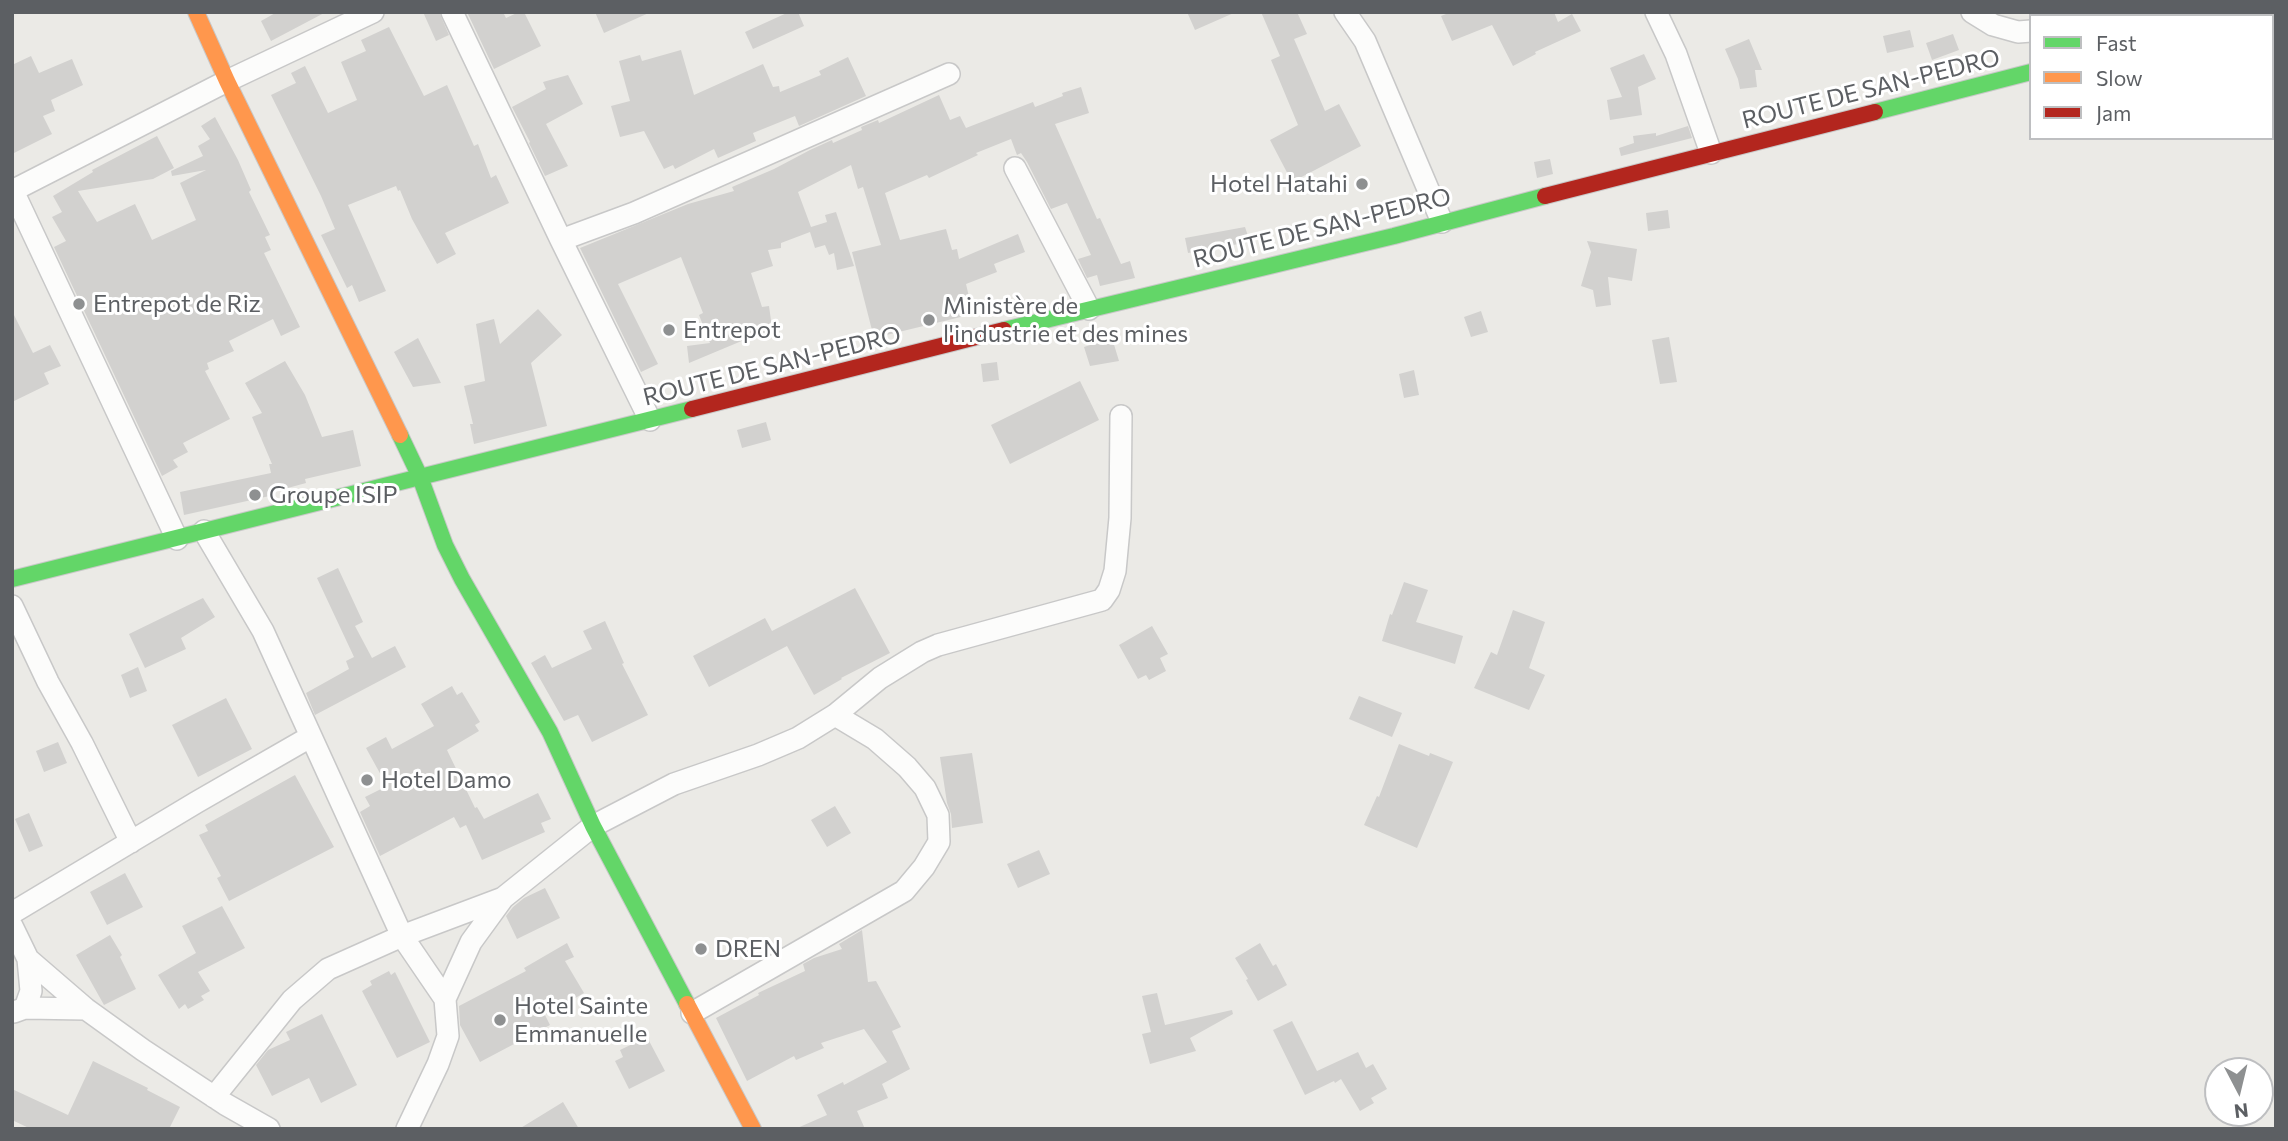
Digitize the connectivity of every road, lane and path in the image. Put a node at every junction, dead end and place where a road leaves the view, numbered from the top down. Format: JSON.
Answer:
{"nodes":[{"id":1,"x":196,"y":12,"type":"edge"},
{"id":2,"x":373,"y":12,"type":"edge"},
{"id":3,"x":452,"y":12,"type":"edge"},
{"id":4,"x":1345,"y":12,"type":"edge"},
{"id":5,"x":1656,"y":12,"type":"edge"},
{"id":6,"x":1972,"y":12,"type":"edge"},
{"id":7,"x":2029,"y":31,"type":"edge"},
{"id":8,"x":2029,"y":73,"type":"edge"},
{"id":9,"x":949,"y":74,"type":"dead end"},
{"id":10,"x":227,"y":81,"type":"junction"},
{"id":11,"x":1711,"y":153,"type":"junction"},
{"id":12,"x":1015,"y":168,"type":"dead end"},
{"id":13,"x":13,"y":191,"type":"edge"},
{"id":14,"x":1442,"y":222,"type":"junction"},
{"id":15,"x":561,"y":240,"type":"junction"},
{"id":16,"x":1089,"y":309,"type":"junction"},
{"id":17,"x":1121,"y":416,"type":"dead end"},
{"id":18,"x":650,"y":420,"type":"junction"},
{"id":19,"x":420,"y":477,"type":"junction"},
{"id":20,"x":204,"y":531,"type":"junction"},
{"id":21,"x":177,"y":539,"type":"junction"},
{"id":22,"x":12,"y":579,"type":"edge"},
{"id":23,"x":12,"y":606,"type":"edge"},
{"id":24,"x":835,"y":715,"type":"junction"},
{"id":25,"x":310,"y":737,"type":"junction"},
{"id":26,"x":593,"y":826,"type":"junction"},
{"id":27,"x":131,"y":842,"type":"junction"},
{"id":28,"x":503,"y":898,"type":"junction"},
{"id":29,"x":12,"y":914,"type":"edge"},
{"id":30,"x":12,"y":926,"type":"edge"},
{"id":31,"x":402,"y":936,"type":"junction"},
{"id":32,"x":28,"y":959,"type":"junction"},
{"id":33,"x":445,"y":999,"type":"junction"},
{"id":34,"x":86,"y":1009,"type":"junction"},
{"id":35,"x":18,"y":1011,"type":"edge"},
{"id":36,"x":692,"y":1013,"type":"junction"},
{"id":37,"x":214,"y":1097,"type":"junction"},
{"id":38,"x":269,"y":1129,"type":"edge"},
{"id":39,"x":407,"y":1129,"type":"edge"},
{"id":40,"x":752,"y":1129,"type":"edge"}],
"edges":[{"from":1,"to":10,"type":"main road"},
{"from":2,"to":10,"type":"street"},
{"from":3,"to":15,"type":"street"},
{"from":4,"to":14,"type":"street"},
{"from":5,"to":11,"type":"street"},
{"from":6,"to":7,"type":"street"},
{"from":8,"to":11,"type":"main road","name":"ROUTE DE SAN-PEDRO"},
{"from":9,"to":15,"type":"street"},
{"from":10,"to":13,"type":"street"},
{"from":10,"to":19,"type":"main road"},
{"from":11,"to":14,"type":"main road","name":"ROUTE DE SAN-PEDRO"},
{"from":12,"to":16,"type":"street"},
{"from":13,"to":21,"type":"street"},
{"from":14,"to":16,"type":"main road","name":"ROUTE DE SAN-PEDRO"},
{"from":15,"to":18,"type":"street"},
{"from":16,"to":18,"type":"main road","name":"ROUTE DE SAN-PEDRO"},
{"from":17,"to":24,"type":"street"},
{"from":18,"to":19,"type":"main road","name":"ROUTE DE SAN-PEDRO"},
{"from":19,"to":20,"type":"main road","name":"ROUTE DE SAN-PEDRO"},
{"from":19,"to":26,"type":"main road"},
{"from":20,"to":21,"type":"main road","name":"ROUTE DE SAN-PEDRO"},
{"from":20,"to":25,"type":"street"},
{"from":21,"to":22,"type":"main road","name":"ROUTE DE SAN-PEDRO"},
{"from":23,"to":27,"type":"street"},
{"from":24,"to":26,"type":"street"},
{"from":24,"to":36,"type":"street"},
{"from":25,"to":27,"type":"street"},
{"from":25,"to":31,"type":"street"},
{"from":26,"to":28,"type":"street"},
{"from":26,"to":36,"type":"main road"},
{"from":27,"to":29,"type":"street"},
{"from":28,"to":31,"type":"street"},
{"from":28,"to":33,"type":"street"},
{"from":30,"to":32,"type":"street"},
{"from":31,"to":33,"type":"street"},
{"from":31,"to":37,"type":"street"},
{"from":32,"to":34,"type":"street"},
{"from":32,"to":35,"type":"street"},
{"from":33,"to":39,"type":"street"},
{"from":34,"to":35,"type":"street"},
{"from":34,"to":37,"type":"street"},
{"from":36,"to":40,"type":"main road"},
{"from":37,"to":38,"type":"street"}]}
